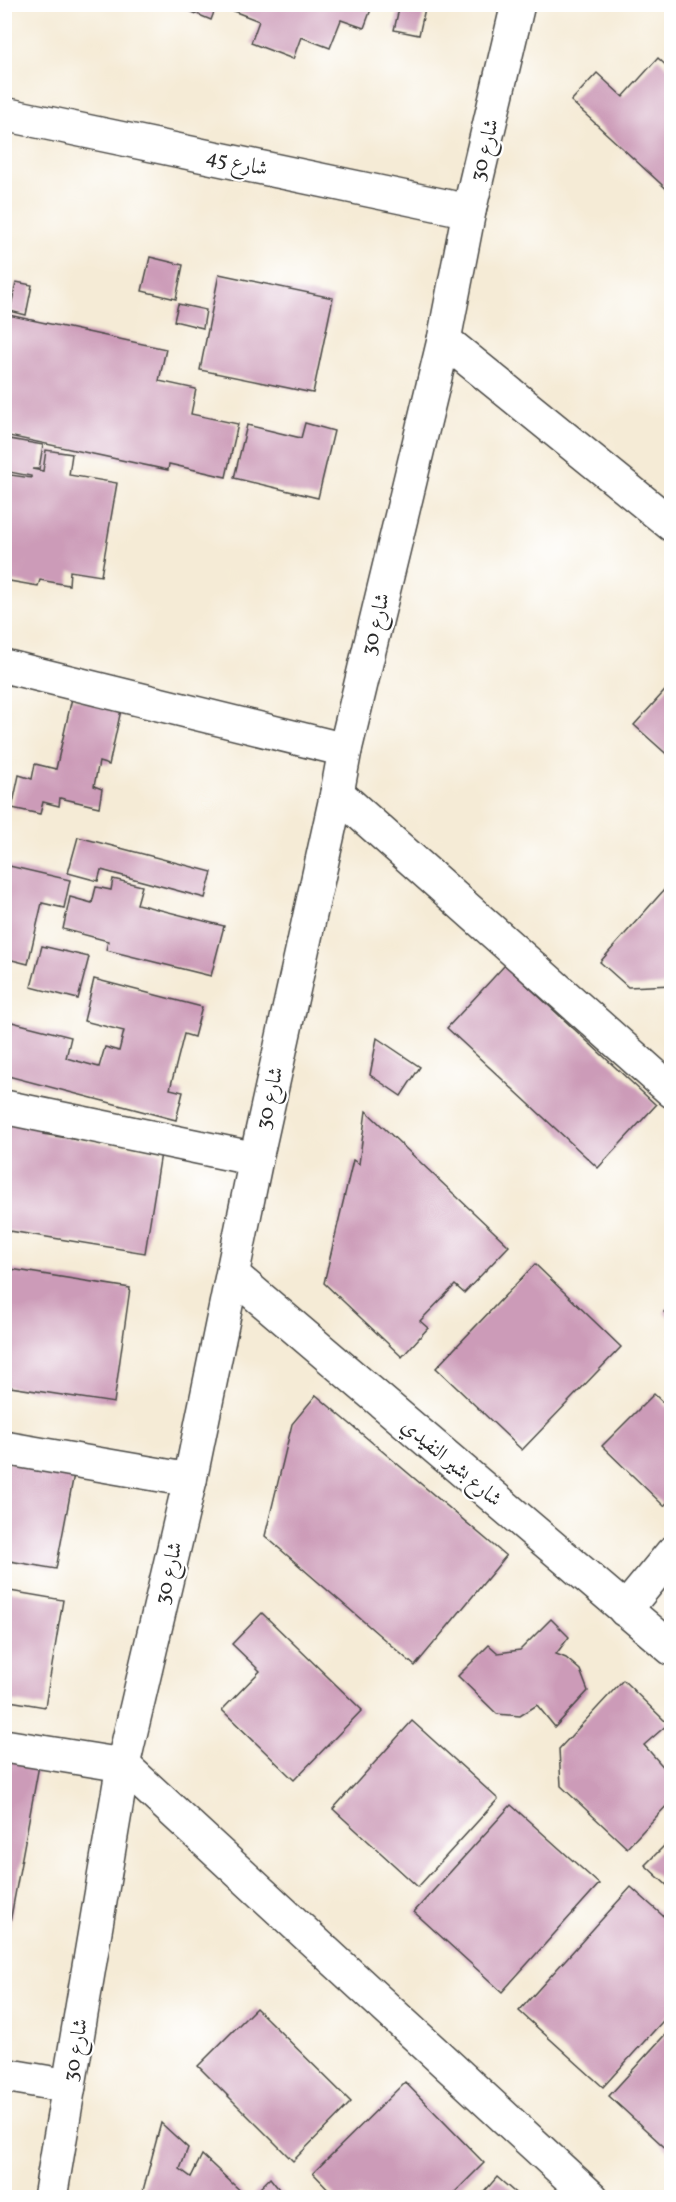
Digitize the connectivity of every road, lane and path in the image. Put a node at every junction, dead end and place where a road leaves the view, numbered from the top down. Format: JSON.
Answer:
{"nodes":[{"id":1,"x":518,"y":4,"type":"edge"},
{"id":2,"x":4,"y":114,"type":"edge"},
{"id":3,"x":469,"y":211,"type":"junction"},
{"id":4,"x":444,"y":340,"type":"junction"},
{"id":5,"x":672,"y":525,"type":"edge"},
{"id":6,"x":4,"y":666,"type":"edge"},
{"id":7,"x":345,"y":750,"type":"junction"},
{"id":8,"x":337,"y":793,"type":"junction"},
{"id":9,"x":672,"y":1091,"type":"edge"},
{"id":10,"x":4,"y":1107,"type":"edge"},
{"id":11,"x":256,"y":1159,"type":"junction"},
{"id":12,"x":233,"y":1275,"type":"junction"},
{"id":13,"x":4,"y":1448,"type":"edge"},
{"id":14,"x":190,"y":1480,"type":"junction"},
{"id":15,"x":672,"y":1553,"type":"edge"},
{"id":16,"x":626,"y":1610,"type":"junction"},
{"id":17,"x":672,"y":1650,"type":"edge"},
{"id":18,"x":4,"y":1746,"type":"edge"},
{"id":19,"x":123,"y":1765,"type":"junction"},
{"id":20,"x":4,"y":2075,"type":"edge"},
{"id":21,"x":69,"y":2086,"type":"junction"},
{"id":22,"x":50,"y":2198,"type":"edge"},
{"id":23,"x":592,"y":2198,"type":"edge"}],
"edges":[{"from":1,"to":3,"type":"street","name":"شارع 30"},
{"from":2,"to":3,"type":"street","name":"شارع 45"},
{"from":3,"to":4,"type":"street","name":"شارع 30"},
{"from":4,"to":5,"type":"street"},
{"from":4,"to":7,"type":"street","name":"شارع 30"},
{"from":6,"to":7,"type":"street"},
{"from":7,"to":8,"type":"street","name":"شارع 30"},
{"from":8,"to":9,"type":"street"},
{"from":8,"to":11,"type":"street","name":"شارع 30"},
{"from":10,"to":11,"type":"street"},
{"from":11,"to":12,"type":"street","name":"شارع 30"},
{"from":12,"to":14,"type":"street","name":"شارع 30"},
{"from":12,"to":16,"type":"street","name":"شارع بشير النفيدي"},
{"from":13,"to":14,"type":"street"},
{"from":14,"to":19,"type":"street","name":"شارع 30"},
{"from":15,"to":16,"type":"street"},
{"from":16,"to":17,"type":"street","name":"شارع بشير النفيدي"},
{"from":18,"to":19,"type":"street"},
{"from":19,"to":21,"type":"street","name":"شارع 30"},
{"from":19,"to":23,"type":"street"},
{"from":20,"to":21,"type":"street"},
{"from":21,"to":22,"type":"street","name":"شارع 30"}]}
